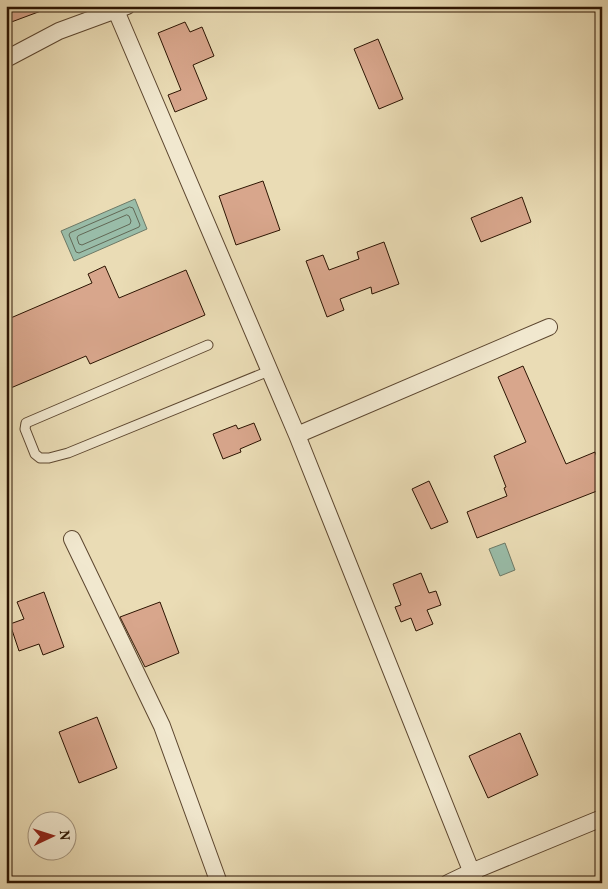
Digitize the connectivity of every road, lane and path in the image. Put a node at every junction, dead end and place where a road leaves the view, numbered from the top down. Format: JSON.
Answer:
{"nodes":[{"id":1,"x":119,"y":8,"type":"edge"},
{"id":2,"x":6,"y":59,"type":"edge"},
{"id":3,"x":549,"y":326,"type":"dead end"},
{"id":4,"x":208,"y":345,"type":"dead end"},
{"id":5,"x":269,"y":371,"type":"junction"},
{"id":6,"x":297,"y":435,"type":"junction"},
{"id":7,"x":72,"y":539,"type":"dead end"},
{"id":8,"x":602,"y":818,"type":"edge"},
{"id":9,"x":474,"y":877,"type":"edge"},
{"id":10,"x":219,"y":883,"type":"edge"},
{"id":11,"x":448,"y":883,"type":"edge"}],
"edges":[{"from":1,"to":2,"type":"street"},
{"from":1,"to":5,"type":"street"},
{"from":3,"to":6,"type":"street"},
{"from":4,"to":5,"type":"lane"},
{"from":5,"to":6,"type":"street"},
{"from":6,"to":9,"type":"street"},
{"from":7,"to":10,"type":"street"},
{"from":8,"to":9,"type":"street"},
{"from":9,"to":11,"type":"street"}]}
